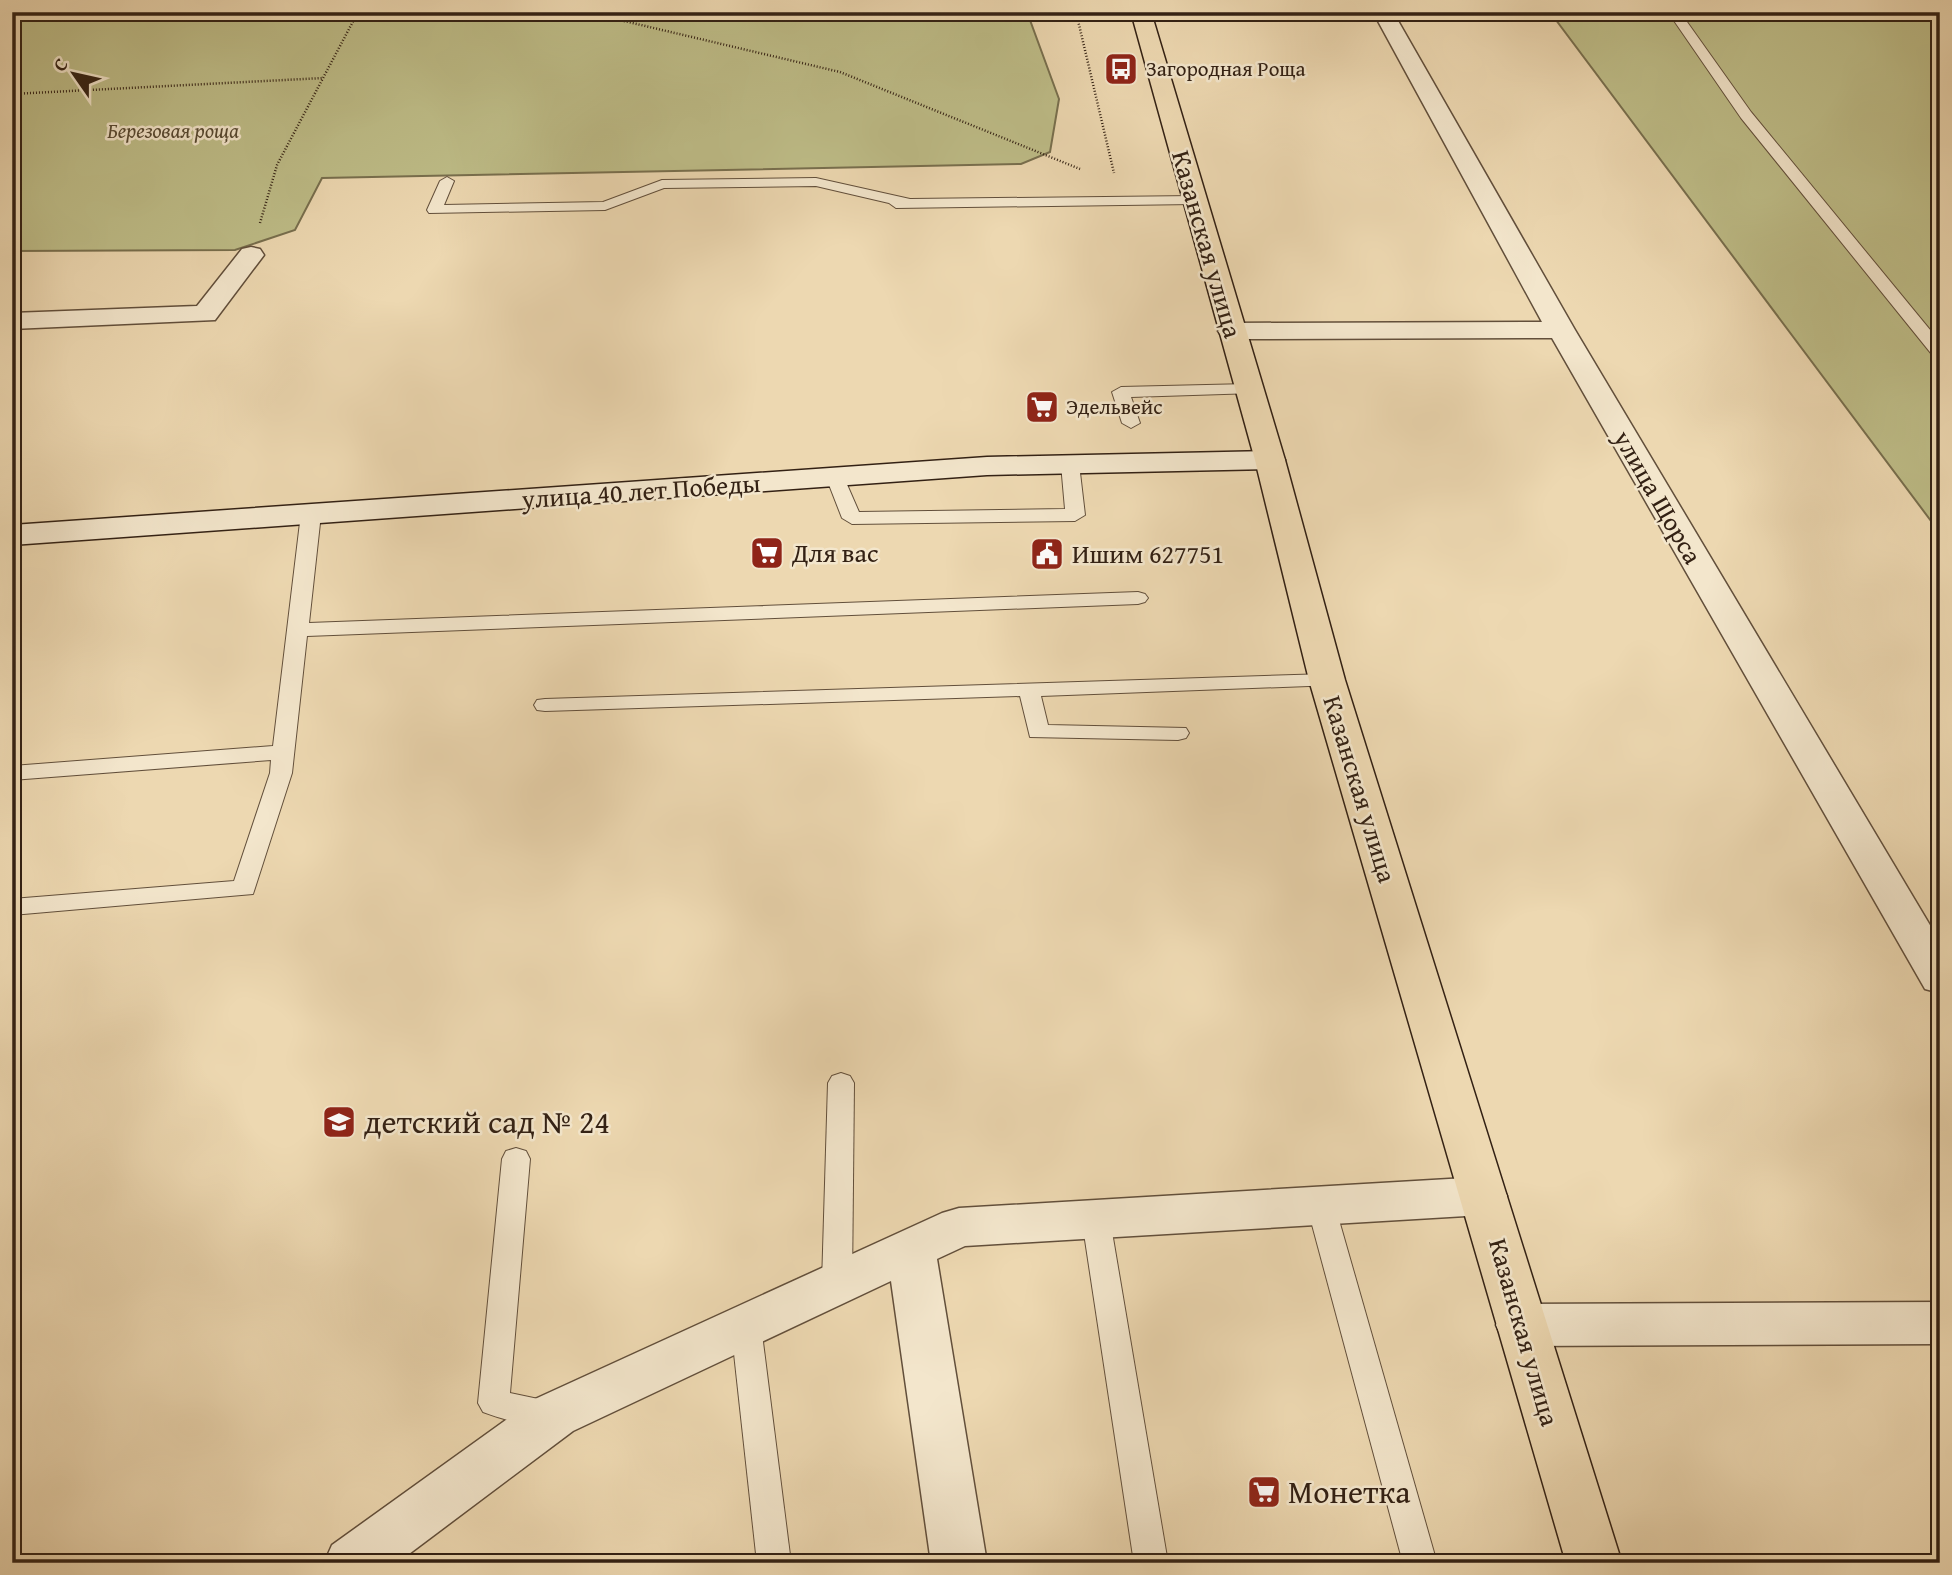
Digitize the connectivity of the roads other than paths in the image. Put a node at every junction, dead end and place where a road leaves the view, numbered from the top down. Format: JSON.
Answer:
{"nodes":[{"id":1,"x":1140,"y":12,"type":"edge"},
{"id":2,"x":1383,"y":12,"type":"edge"},
{"id":3,"x":1674,"y":12,"type":"edge"},
{"id":4,"x":447,"y":181,"type":"dead end"},
{"id":5,"x":1194,"y":200,"type":"junction"},
{"id":6,"x":911,"y":204,"type":"junction"},
{"id":7,"x":865,"y":205,"type":"dead end"},
{"id":8,"x":251,"y":255,"type":"road end"},
{"id":9,"x":12,"y":321,"type":"edge"},
{"id":10,"x":1561,"y":330,"type":"junction"},
{"id":11,"x":1232,"y":331,"type":"junction"},
{"id":12,"x":1940,"y":353,"type":"edge"},
{"id":13,"x":1249,"y":390,"type":"junction"},
{"id":14,"x":1131,"y":423,"type":"dead end"},
{"id":15,"x":1270,"y":460,"type":"junction"},
{"id":16,"x":1070,"y":464,"type":"junction"},
{"id":17,"x":835,"y":477,"type":"junction"},
{"id":18,"x":311,"y":514,"type":"junction"},
{"id":19,"x":12,"y":536,"type":"edge"},
{"id":20,"x":1138,"y":598,"type":"dead end"},
{"id":21,"x":297,"y":630,"type":"junction"},
{"id":22,"x":1327,"y":680,"type":"junction"},
{"id":23,"x":1029,"y":690,"type":"junction"},
{"id":24,"x":545,"y":705,"type":"dead end"},
{"id":25,"x":1178,"y":733,"type":"dead end"},
{"id":26,"x":283,"y":752,"type":"junction"},
{"id":27,"x":12,"y":773,"type":"edge"},
{"id":28,"x":12,"y":907,"type":"edge"},
{"id":29,"x":1940,"y":978,"type":"edge"},
{"id":30,"x":841,"y":1083,"type":"dead end"},
{"id":31,"x":516,"y":1158,"type":"dead end"},
{"id":32,"x":1483,"y":1196,"type":"junction"},
{"id":33,"x":1321,"y":1206,"type":"junction"},
{"id":34,"x":1096,"y":1220,"type":"junction"},
{"id":35,"x":911,"y":1250,"type":"junction"},
{"id":36,"x":837,"y":1284,"type":"junction"},
{"id":37,"x":1940,"y":1323,"type":"edge"},
{"id":38,"x":1521,"y":1325,"type":"junction"},
{"id":39,"x":746,"y":1326,"type":"junction"},
{"id":40,"x":554,"y":1415,"type":"junction"},
{"id":41,"x":352,"y":1563,"type":"edge"},
{"id":42,"x":774,"y":1563,"type":"edge"},
{"id":43,"x":959,"y":1563,"type":"edge"},
{"id":44,"x":1151,"y":1563,"type":"edge"},
{"id":45,"x":1420,"y":1563,"type":"edge"},
{"id":46,"x":1594,"y":1563,"type":"edge"}],
"edges":[{"from":1,"to":5,"type":"main road","name":"Казанская улица"},
{"from":2,"to":10,"type":"street","name":"улица Щорса"},
{"from":3,"to":12,"type":"lane"},
{"from":4,"to":6,"type":"lane"},
{"from":5,"to":6,"type":"lane"},
{"from":5,"to":11,"type":"main road","name":"Казанская улица"},
{"from":6,"to":7,"type":"lane"},
{"from":8,"to":9,"type":"street"},
{"from":10,"to":11,"type":"street"},
{"from":10,"to":29,"type":"street","name":"улица Щорса"},
{"from":11,"to":13,"type":"main road","name":"Казанская улица"},
{"from":13,"to":14,"type":"lane"},
{"from":13,"to":15,"type":"main road","name":"Казанская улица"},
{"from":15,"to":16,"type":"street","name":"улица 40 лет Победы"},
{"from":15,"to":22,"type":"main road","name":"Казанская улица"},
{"from":16,"to":17,"type":"street","name":"улица 40 лет Победы"},
{"from":16,"to":17,"type":"lane"},
{"from":17,"to":18,"type":"street","name":"улица 40 лет Победы"},
{"from":18,"to":19,"type":"street","name":"улица 40 лет Победы"},
{"from":18,"to":21,"type":"lane"},
{"from":20,"to":21,"type":"lane"},
{"from":21,"to":26,"type":"lane"},
{"from":22,"to":23,"type":"lane"},
{"from":22,"to":32,"type":"main road","name":"Казанская улица"},
{"from":23,"to":24,"type":"lane"},
{"from":23,"to":25,"type":"lane"},
{"from":26,"to":27,"type":"lane"},
{"from":26,"to":28,"type":"lane"},
{"from":30,"to":36,"type":"lane"},
{"from":31,"to":40,"type":"lane"},
{"from":32,"to":33,"type":"street"},
{"from":32,"to":38,"type":"main road","name":"Казанская улица"},
{"from":33,"to":34,"type":"street"},
{"from":33,"to":45,"type":"lane"},
{"from":34,"to":35,"type":"street"},
{"from":34,"to":44,"type":"lane"},
{"from":35,"to":36,"type":"street"},
{"from":35,"to":43,"type":"street"},
{"from":36,"to":39,"type":"street"},
{"from":37,"to":38,"type":"street"},
{"from":38,"to":46,"type":"main road","name":"Казанская улица"},
{"from":39,"to":40,"type":"street"},
{"from":39,"to":42,"type":"lane"},
{"from":40,"to":41,"type":"street"}]}
